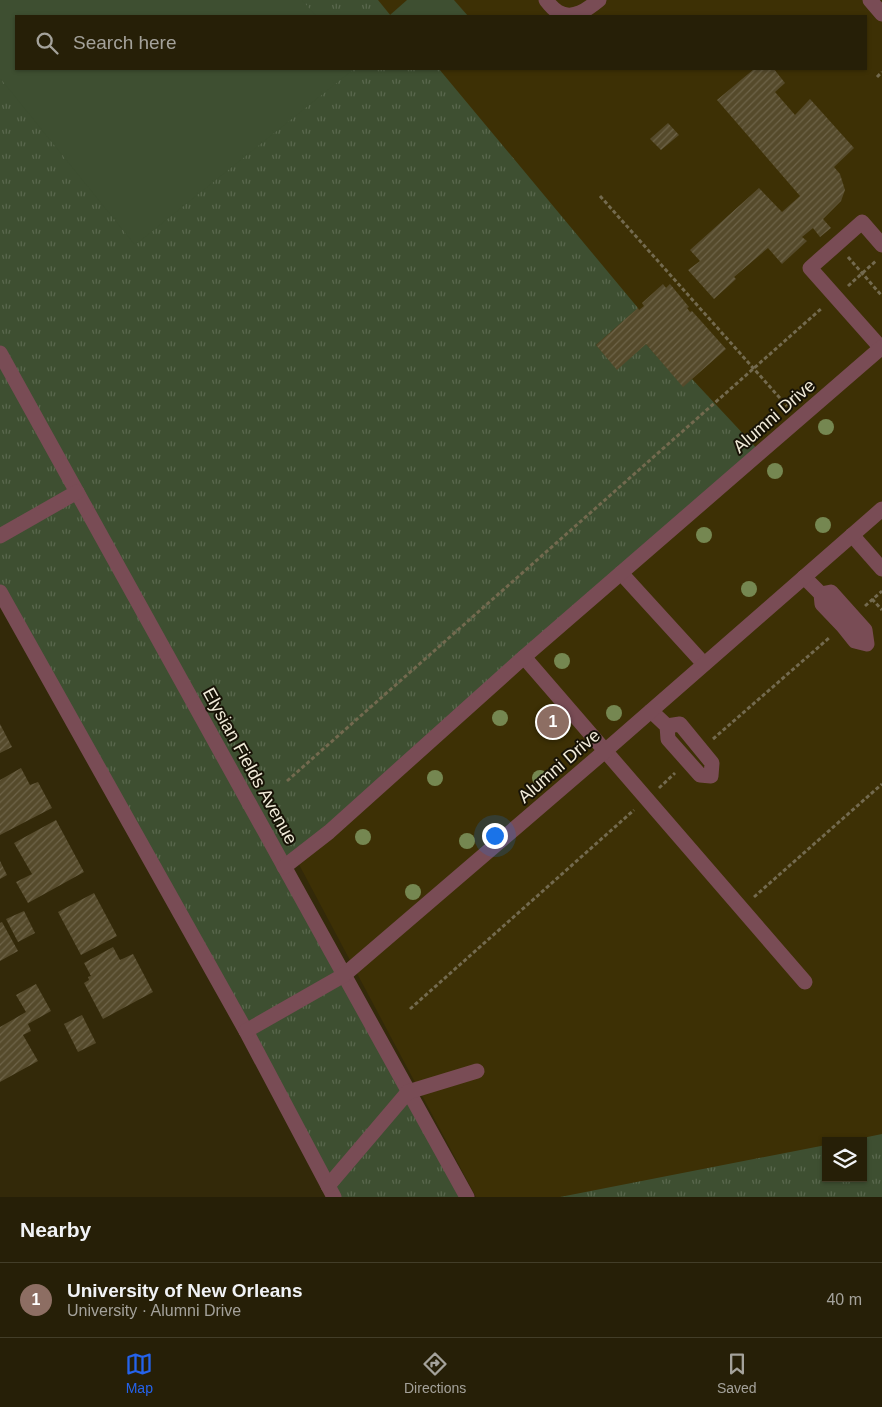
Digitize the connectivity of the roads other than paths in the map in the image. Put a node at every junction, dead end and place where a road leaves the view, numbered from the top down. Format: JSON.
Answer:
{"nodes":[{"id":1,"x":546,"y":0,"type":"edge"},
{"id":2,"x":599,"y":0,"type":"edge"},
{"id":3,"x":870,"y":0,"type":"edge"},
{"id":4,"x":882,"y":14,"type":"edge"},
{"id":5,"x":882,"y":245,"type":"edge"},
{"id":6,"x":881,"y":348,"type":"edge"},
{"id":7,"x":0,"y":353,"type":"edge"},
{"id":8,"x":77,"y":492,"type":"junction"},
{"id":9,"x":882,"y":509,"type":"edge"},
{"id":10,"x":852,"y":535,"type":"junction"},
{"id":11,"x":0,"y":536,"type":"edge"},
{"id":12,"x":882,"y":569,"type":"edge"},
{"id":13,"x":621,"y":573,"type":"junction"},
{"id":14,"x":804,"y":577,"type":"junction"},
{"id":15,"x":0,"y":592,"type":"edge"},
{"id":16,"x":821,"y":594,"type":"dead end"},
{"id":17,"x":524,"y":657,"type":"junction"},
{"id":18,"x":704,"y":664,"type":"junction"},
{"id":19,"x":651,"y":711,"type":"junction"},
{"id":20,"x":667,"y":726,"type":"dead end"},
{"id":21,"x":605,"y":751,"type":"junction"},
{"id":22,"x":284,"y":867,"type":"junction"},
{"id":23,"x":344,"y":975,"type":"junction"},
{"id":24,"x":805,"y":982,"type":"dead end"},
{"id":25,"x":246,"y":1031,"type":"junction"},
{"id":26,"x":477,"y":1071,"type":"dead end"},
{"id":27,"x":408,"y":1092,"type":"junction"},
{"id":28,"x":331,"y":1192,"type":"edge"},
{"id":29,"x":467,"y":1197,"type":"edge"}],
"edges":[{"from":1,"to":2,"type":"street"},
{"from":3,"to":4,"type":"street"},
{"from":5,"to":6,"type":"street"},
{"from":6,"to":13,"type":"street","name":"Alumni Drive"},
{"from":7,"to":8,"type":"street","name":"Elysian Fields Avenue"},
{"from":8,"to":11,"type":"street"},
{"from":8,"to":22,"type":"street","name":"Elysian Fields Avenue"},
{"from":9,"to":10,"type":"street","name":"Alumni Drive"},
{"from":10,"to":12,"type":"street"},
{"from":10,"to":14,"type":"street","name":"Alumni Drive"},
{"from":13,"to":17,"type":"street","name":"Alumni Drive"},
{"from":13,"to":18,"type":"street"},
{"from":14,"to":16,"type":"street"},
{"from":14,"to":18,"type":"street","name":"Alumni Drive"},
{"from":15,"to":25,"type":"street"},
{"from":17,"to":21,"type":"street"},
{"from":17,"to":22,"type":"street","name":"Alumni Drive"},
{"from":18,"to":19,"type":"street","name":"Alumni Drive"},
{"from":19,"to":20,"type":"street"},
{"from":19,"to":21,"type":"street","name":"Alumni Drive"},
{"from":21,"to":23,"type":"street","name":"Alumni Drive"},
{"from":21,"to":24,"type":"street"},
{"from":22,"to":23,"type":"street","name":"Elysian Fields Avenue"},
{"from":23,"to":25,"type":"street","name":"Alumni Drive"},
{"from":23,"to":27,"type":"street","name":"Elysian Fields Avenue"},
{"from":25,"to":28,"type":"street"},
{"from":26,"to":27,"type":"street"},
{"from":27,"to":28,"type":"street"},
{"from":27,"to":29,"type":"street","name":"Elysian Fields Avenue"}]}
